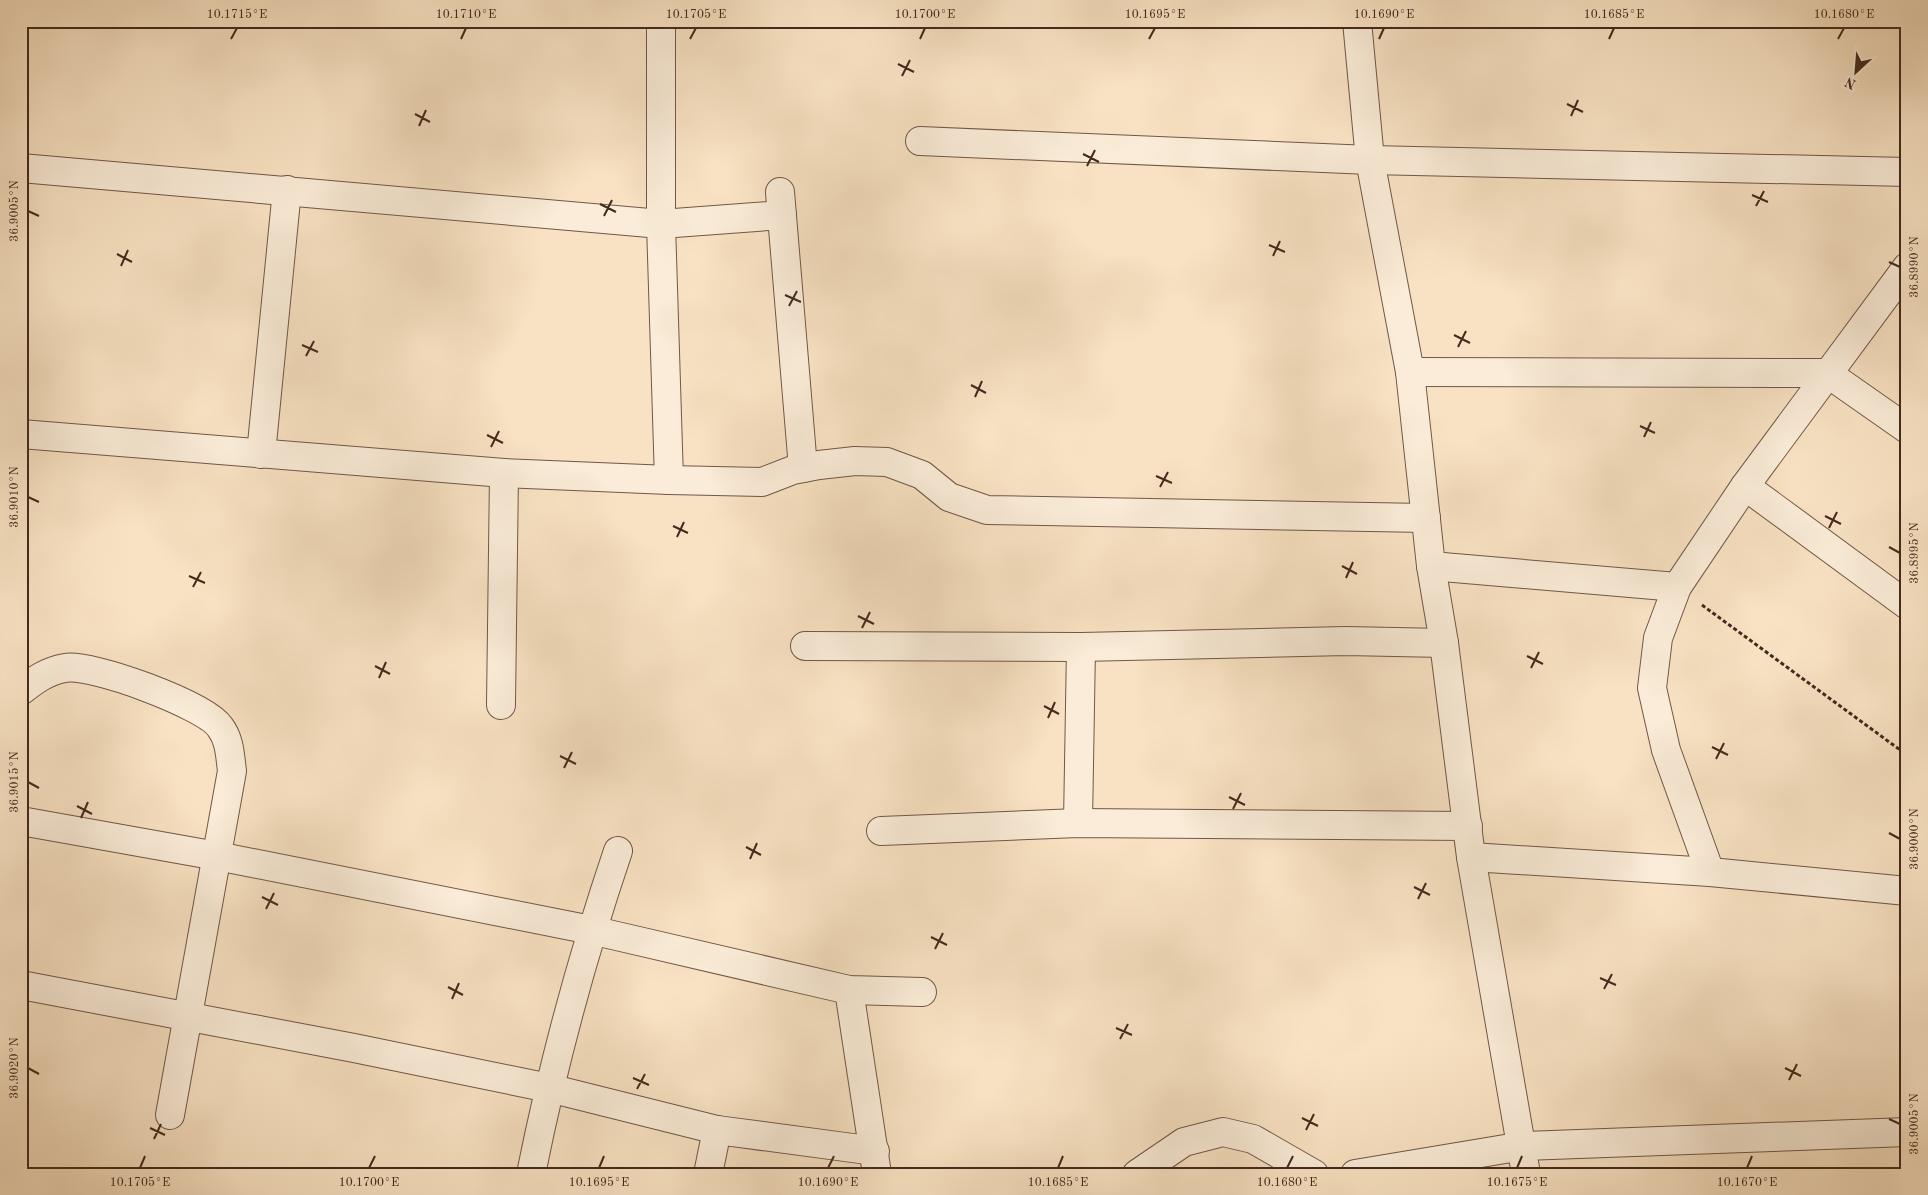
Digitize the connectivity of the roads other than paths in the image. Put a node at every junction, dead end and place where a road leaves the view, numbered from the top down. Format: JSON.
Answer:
{"nodes":[{"id":1,"x":661,"y":21,"type":"edge"},
{"id":2,"x":1357,"y":21,"type":"edge"},
{"id":3,"x":920,"y":141,"type":"dead end"},
{"id":4,"x":1370,"y":160,"type":"junction"},
{"id":5,"x":21,"y":168,"type":"edge"},
{"id":6,"x":1907,"y":172,"type":"edge"},
{"id":7,"x":287,"y":190,"type":"junction"},
{"id":8,"x":661,"y":224,"type":"junction"},
{"id":9,"x":1907,"y":266,"type":"edge"},
{"id":10,"x":1410,"y":372,"type":"junction"},
{"id":11,"x":1827,"y":373,"type":"junction"},
{"id":12,"x":1907,"y":429,"type":"edge"},
{"id":13,"x":21,"y":434,"type":"edge"},
{"id":14,"x":261,"y":454,"type":"junction"},
{"id":15,"x":803,"y":468,"type":"junction"},
{"id":16,"x":504,"y":473,"type":"junction"},
{"id":17,"x":669,"y":480,"type":"junction"},
{"id":18,"x":1746,"y":486,"type":"junction"},
{"id":19,"x":1426,"y":518,"type":"junction"},
{"id":20,"x":1431,"y":566,"type":"junction"},
{"id":21,"x":1677,"y":588,"type":"junction"},
{"id":22,"x":1907,"y":605,"type":"edge"},
{"id":23,"x":1444,"y":643,"type":"junction"},
{"id":24,"x":805,"y":646,"type":"dead end"},
{"id":25,"x":1081,"y":647,"type":"junction"},
{"id":26,"x":21,"y":691,"type":"edge"},
{"id":27,"x":501,"y":705,"type":"dead end"},
{"id":28,"x":21,"y":820,"type":"edge"},
{"id":29,"x":1078,"y":824,"type":"junction"},
{"id":30,"x":1468,"y":826,"type":"junction"},
{"id":31,"x":881,"y":830,"type":"dead end"},
{"id":32,"x":618,"y":851,"type":"dead end"},
{"id":33,"x":217,"y":856,"type":"junction"},
{"id":34,"x":1471,"y":857,"type":"junction"},
{"id":35,"x":1710,"y":872,"type":"junction"},
{"id":36,"x":1907,"y":891,"type":"edge"},
{"id":37,"x":591,"y":930,"type":"junction"},
{"id":38,"x":21,"y":985,"type":"edge"},
{"id":39,"x":849,"y":990,"type":"junction"},
{"id":40,"x":922,"y":992,"type":"dead end"},
{"id":41,"x":187,"y":1017,"type":"junction"},
{"id":42,"x":549,"y":1088,"type":"junction"},
{"id":43,"x":170,"y":1115,"type":"dead end"},
{"id":44,"x":717,"y":1130,"type":"junction"},
{"id":45,"x":1907,"y":1132,"type":"edge"},
{"id":46,"x":1522,"y":1146,"type":"junction"},
{"id":47,"x":876,"y":1162,"type":"edge"},
{"id":48,"x":531,"y":1174,"type":"edge"},
{"id":49,"x":708,"y":1174,"type":"edge"},
{"id":50,"x":1136,"y":1174,"type":"edge"},
{"id":51,"x":1314,"y":1174,"type":"edge"},
{"id":52,"x":1355,"y":1174,"type":"edge"},
{"id":53,"x":1526,"y":1174,"type":"edge"}],
"edges":[{"from":1,"to":8,"type":"street"},
{"from":2,"to":4,"type":"street"},
{"from":3,"to":4,"type":"street"},
{"from":4,"to":6,"type":"street"},
{"from":4,"to":10,"type":"street"},
{"from":5,"to":7,"type":"street"},
{"from":7,"to":8,"type":"street"},
{"from":7,"to":14,"type":"street"},
{"from":8,"to":15,"type":"street"},
{"from":8,"to":17,"type":"street"},
{"from":9,"to":11,"type":"street"},
{"from":10,"to":11,"type":"street"},
{"from":10,"to":19,"type":"street"},
{"from":11,"to":12,"type":"street"},
{"from":11,"to":18,"type":"street"},
{"from":13,"to":14,"type":"street"},
{"from":14,"to":16,"type":"street"},
{"from":15,"to":17,"type":"street"},
{"from":15,"to":19,"type":"street"},
{"from":16,"to":17,"type":"street"},
{"from":16,"to":27,"type":"street"},
{"from":18,"to":21,"type":"street"},
{"from":18,"to":22,"type":"street"},
{"from":19,"to":20,"type":"street"},
{"from":20,"to":21,"type":"street"},
{"from":20,"to":23,"type":"street"},
{"from":21,"to":35,"type":"street"},
{"from":23,"to":25,"type":"street"},
{"from":23,"to":30,"type":"street"},
{"from":24,"to":25,"type":"street"},
{"from":25,"to":29,"type":"street"},
{"from":26,"to":33,"type":"street"},
{"from":28,"to":33,"type":"street"},
{"from":29,"to":30,"type":"street"},
{"from":29,"to":31,"type":"street"},
{"from":30,"to":34,"type":"street"},
{"from":32,"to":37,"type":"street"},
{"from":33,"to":37,"type":"street"},
{"from":33,"to":41,"type":"street"},
{"from":34,"to":35,"type":"street"},
{"from":34,"to":46,"type":"street"},
{"from":35,"to":36,"type":"street"},
{"from":37,"to":39,"type":"street"},
{"from":37,"to":42,"type":"street"},
{"from":38,"to":41,"type":"street"},
{"from":39,"to":40,"type":"street"},
{"from":39,"to":47,"type":"street"},
{"from":41,"to":42,"type":"street"},
{"from":41,"to":43,"type":"street"},
{"from":42,"to":44,"type":"street"},
{"from":42,"to":48,"type":"street"},
{"from":44,"to":47,"type":"street"},
{"from":44,"to":49,"type":"street"},
{"from":45,"to":46,"type":"street"},
{"from":46,"to":52,"type":"street"},
{"from":46,"to":53,"type":"street"},
{"from":50,"to":51,"type":"street"}]}
